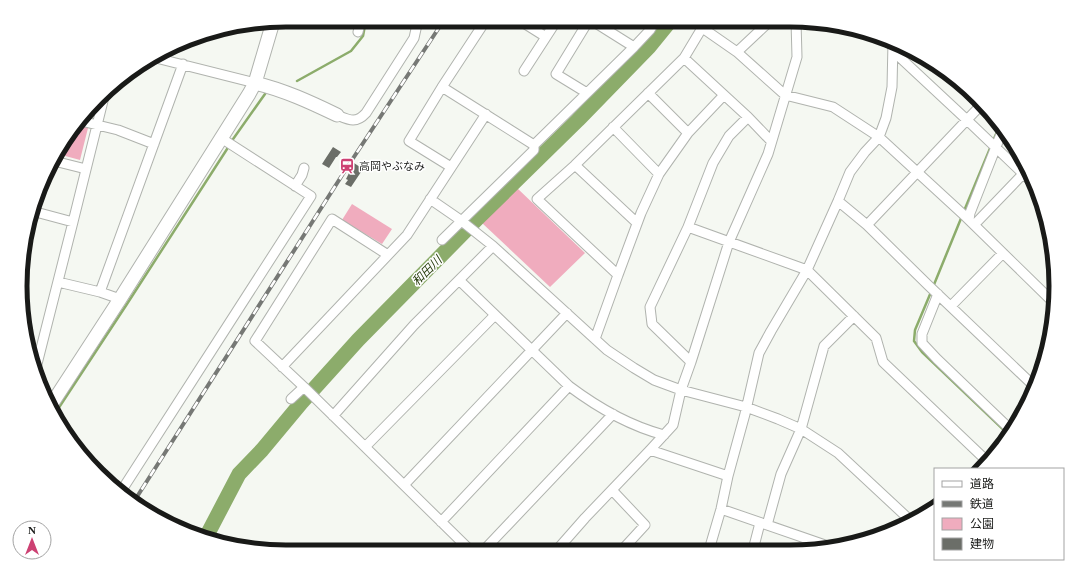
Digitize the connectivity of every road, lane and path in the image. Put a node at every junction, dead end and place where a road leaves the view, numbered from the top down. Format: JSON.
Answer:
{"nodes":[{"id":1,"x":359,"y":27,"type":"edge"},
{"id":2,"x":416,"y":27,"type":"edge"},
{"id":3,"x":481,"y":27,"type":"edge"},
{"id":4,"x":530,"y":27,"type":"edge"},
{"id":5,"x":552,"y":27,"type":"edge"},
{"id":6,"x":586,"y":27,"type":"edge"},
{"id":7,"x":601,"y":27,"type":"edge"},
{"id":8,"x":652,"y":27,"type":"edge"},
{"id":9,"x":763,"y":27,"type":"edge"},
{"id":10,"x":796,"y":27,"type":"edge"},
{"id":11,"x":271,"y":28,"type":"edge"},
{"id":12,"x":702,"y":28,"type":"joint"},
{"id":13,"x":358,"y":32,"type":"dead end"},
{"id":14,"x":546,"y":37,"type":"junction"},
{"id":15,"x":634,"y":47,"type":"junction"},
{"id":16,"x":893,"y":49,"type":"edge"},
{"id":17,"x":896,"y":50,"type":"edge"},
{"id":18,"x":737,"y":52,"type":"junction"},
{"id":19,"x":684,"y":58,"type":"junction"},
{"id":20,"x":161,"y":59,"type":"edge"},
{"id":21,"x":183,"y":64,"type":"junction"},
{"id":22,"x":524,"y":71,"type":"dead end"},
{"id":23,"x":255,"y":82,"type":"junction"},
{"id":24,"x":442,"y":87,"type":"junction"},
{"id":25,"x":587,"y":93,"type":"junction"},
{"id":26,"x":648,"y":93,"type":"junction"},
{"id":27,"x":724,"y":95,"type":"junction"},
{"id":28,"x":785,"y":96,"type":"junction"},
{"id":29,"x":102,"y":104,"type":"edge"},
{"id":30,"x":978,"y":108,"type":"edge"},
{"id":31,"x":337,"y":114,"type":"joint"},
{"id":32,"x":486,"y":114,"type":"junction"},
{"id":33,"x":748,"y":117,"type":"junction"},
{"id":34,"x":967,"y":120,"type":"junction"},
{"id":35,"x":86,"y":122,"type":"edge"},
{"id":36,"x":97,"y":125,"type":"junction"},
{"id":37,"x":613,"y":128,"type":"junction"},
{"id":38,"x":688,"y":133,"type":"junction"},
{"id":39,"x":1001,"y":136,"type":"edge"},
{"id":40,"x":879,"y":137,"type":"junction"},
{"id":41,"x":223,"y":140,"type":"junction"},
{"id":42,"x":772,"y":141,"type":"junction"},
{"id":43,"x":154,"y":144,"type":"junction"},
{"id":44,"x":534,"y":145,"type":"junction"},
{"id":45,"x":996,"y":147,"type":"junction"},
{"id":46,"x":59,"y":162,"type":"edge"},
{"id":47,"x":575,"y":165,"type":"junction"},
{"id":48,"x":451,"y":167,"type":"junction"},
{"id":49,"x":304,"y":168,"type":"dead end"},
{"id":50,"x":86,"y":169,"type":"junction"},
{"id":51,"x":918,"y":172,"type":"junction"},
{"id":52,"x":659,"y":174,"type":"junction"},
{"id":53,"x":1023,"y":174,"type":"joint"},
{"id":54,"x":295,"y":186,"type":"junction"},
{"id":55,"x":430,"y":199,"type":"junction"},
{"id":56,"x":838,"y":201,"type":"junction"},
{"id":57,"x":38,"y":213,"type":"edge"},
{"id":58,"x":462,"y":221,"type":"junction"},
{"id":59,"x":970,"y":221,"type":"junction"},
{"id":60,"x":73,"y":222,"type":"junction"},
{"id":61,"x":637,"y":223,"type":"junction"},
{"id":62,"x":867,"y":225,"type":"junction"},
{"id":63,"x":688,"y":227,"type":"junction"},
{"id":64,"x":442,"y":240,"type":"dead end"},
{"id":65,"x":729,"y":242,"type":"junction"},
{"id":66,"x":494,"y":246,"type":"junction"},
{"id":67,"x":1003,"y":253,"type":"junction"},
{"id":68,"x":388,"y":255,"type":"junction"},
{"id":69,"x":807,"y":270,"type":"junction"},
{"id":70,"x":618,"y":275,"type":"junction"},
{"id":71,"x":459,"y":280,"type":"junction"},
{"id":72,"x":58,"y":282,"type":"junction"},
{"id":73,"x":100,"y":292,"type":"junction"},
{"id":74,"x":938,"y":294,"type":"junction"},
{"id":75,"x":1048,"y":297,"type":"edge"},
{"id":76,"x":120,"y":299,"type":"junction"},
{"id":77,"x":951,"y":306,"type":"junction"},
{"id":78,"x":567,"y":313,"type":"junction"},
{"id":79,"x":495,"y":315,"type":"junction"},
{"id":80,"x":854,"y":316,"type":"junction"},
{"id":81,"x":595,"y":339,"type":"junction"},
{"id":82,"x":532,"y":350,"type":"junction"},
{"id":83,"x":38,"y":360,"type":"edge"},
{"id":84,"x":691,"y":362,"type":"junction"},
{"id":85,"x":282,"y":367,"type":"junction"},
{"id":86,"x":1030,"y":382,"type":"edge"},
{"id":87,"x":569,"y":386,"type":"junction"},
{"id":88,"x":304,"y":387,"type":"junction"},
{"id":89,"x":681,"y":390,"type":"junction"},
{"id":90,"x":291,"y":399,"type":"dead end"},
{"id":91,"x":54,"y":401,"type":"edge"},
{"id":92,"x":746,"y":407,"type":"junction"},
{"id":93,"x":613,"y":414,"type":"junction"},
{"id":94,"x":333,"y":416,"type":"junction"},
{"id":95,"x":1007,"y":426,"type":"edge"},
{"id":96,"x":801,"y":429,"type":"junction"},
{"id":97,"x":664,"y":435,"type":"junction"},
{"id":98,"x":365,"y":447,"type":"junction"},
{"id":99,"x":650,"y":450,"type":"junction"},
{"id":100,"x":984,"y":458,"type":"edge"},
{"id":101,"x":728,"y":476,"type":"junction"},
{"id":102,"x":404,"y":485,"type":"junction"},
{"id":103,"x":124,"y":488,"type":"edge"},
{"id":104,"x":612,"y":490,"type":"junction"},
{"id":105,"x":721,"y":509,"type":"junction"},
{"id":106,"x":907,"y":517,"type":"edge"},
{"id":107,"x":441,"y":522,"type":"junction"},
{"id":108,"x":763,"y":524,"type":"junction"},
{"id":109,"x":811,"y":544,"type":"edge"},
{"id":110,"x":465,"y":545,"type":"edge"},
{"id":111,"x":489,"y":545,"type":"edge"},
{"id":112,"x":561,"y":545,"type":"edge"},
{"id":113,"x":627,"y":545,"type":"edge"},
{"id":114,"x":710,"y":545,"type":"edge"},
{"id":115,"x":755,"y":545,"type":"edge"}],
"edges":[{"from":1,"to":13,"type":"street"},
{"from":2,"to":31,"type":"street"},
{"from":3,"to":24,"type":"street"},
{"from":4,"to":14,"type":"street"},
{"from":5,"to":14,"type":"street"},
{"from":6,"to":25,"type":"street"},
{"from":7,"to":15,"type":"street"},
{"from":8,"to":15,"type":"street"},
{"from":9,"to":18,"type":"street"},
{"from":10,"to":28,"type":"street"},
{"from":11,"to":23,"type":"street"},
{"from":12,"to":18,"type":"street"},
{"from":12,"to":19,"type":"street"},
{"from":14,"to":22,"type":"street"},
{"from":15,"to":25,"type":"street"},
{"from":16,"to":40,"type":"street"},
{"from":17,"to":34,"type":"street"},
{"from":18,"to":28,"type":"street"},
{"from":19,"to":26,"type":"street"},
{"from":19,"to":27,"type":"street"},
{"from":20,"to":21,"type":"street"},
{"from":21,"to":23,"type":"street"},
{"from":21,"to":43,"type":"street"},
{"from":23,"to":31,"type":"street"},
{"from":23,"to":41,"type":"street"},
{"from":24,"to":32,"type":"street"},
{"from":24,"to":48,"type":"street"},
{"from":25,"to":44,"type":"street"},
{"from":26,"to":37,"type":"street"},
{"from":26,"to":38,"type":"street"},
{"from":27,"to":33,"type":"street"},
{"from":27,"to":38,"type":"street"},
{"from":28,"to":40,"type":"street"},
{"from":28,"to":42,"type":"street"},
{"from":29,"to":36,"type":"street"},
{"from":30,"to":34,"type":"street"},
{"from":32,"to":44,"type":"street"},
{"from":32,"to":48,"type":"street"},
{"from":33,"to":42,"type":"street"},
{"from":33,"to":63,"type":"street"},
{"from":34,"to":45,"type":"street"},
{"from":34,"to":51,"type":"street"},
{"from":35,"to":36,"type":"street"},
{"from":36,"to":43,"type":"street"},
{"from":36,"to":50,"type":"street"},
{"from":37,"to":47,"type":"street"},
{"from":37,"to":52,"type":"street"},
{"from":38,"to":52,"type":"street"},
{"from":39,"to":45,"type":"street"},
{"from":40,"to":51,"type":"street"},
{"from":40,"to":56,"type":"street"},
{"from":41,"to":54,"type":"street"},
{"from":41,"to":76,"type":"street"},
{"from":42,"to":65,"type":"street"},
{"from":43,"to":73,"type":"street"},
{"from":44,"to":58,"type":"street"},
{"from":45,"to":53,"type":"street"},
{"from":45,"to":59,"type":"street"},
{"from":46,"to":50,"type":"street"},
{"from":47,"to":61,"type":"street"},
{"from":47,"to":70,"type":"street"},
{"from":48,"to":55,"type":"street"},
{"from":49,"to":54,"type":"street"},
{"from":50,"to":60,"type":"street"},
{"from":51,"to":59,"type":"street"},
{"from":51,"to":62,"type":"street"},
{"from":52,"to":61,"type":"street"},
{"from":53,"to":59,"type":"street"},
{"from":54,"to":103,"type":"street"},
{"from":55,"to":58,"type":"street"},
{"from":55,"to":68,"type":"street"},
{"from":56,"to":62,"type":"street"},
{"from":56,"to":69,"type":"street"},
{"from":57,"to":60,"type":"street"},
{"from":58,"to":64,"type":"street"},
{"from":58,"to":66,"type":"street"},
{"from":59,"to":67,"type":"street"},
{"from":60,"to":72,"type":"street"},
{"from":61,"to":70,"type":"street"},
{"from":62,"to":74,"type":"street"},
{"from":63,"to":65,"type":"street"},
{"from":63,"to":84,"type":"street"},
{"from":65,"to":69,"type":"street"},
{"from":65,"to":84,"type":"street"},
{"from":66,"to":71,"type":"street"},
{"from":66,"to":78,"type":"street"},
{"from":67,"to":75,"type":"street"},
{"from":67,"to":77,"type":"street"},
{"from":68,"to":85,"type":"street"},
{"from":68,"to":85,"type":"street"},
{"from":69,"to":80,"type":"street"},
{"from":69,"to":92,"type":"street"},
{"from":70,"to":81,"type":"street"},
{"from":71,"to":79,"type":"street"},
{"from":71,"to":94,"type":"street"},
{"from":72,"to":73,"type":"street"},
{"from":72,"to":83,"type":"street"},
{"from":73,"to":76,"type":"street"},
{"from":74,"to":77,"type":"street"},
{"from":74,"to":95,"type":"street"},
{"from":76,"to":91,"type":"street"},
{"from":77,"to":86,"type":"street"},
{"from":78,"to":81,"type":"street"},
{"from":78,"to":82,"type":"street"},
{"from":79,"to":82,"type":"street"},
{"from":79,"to":98,"type":"street"},
{"from":80,"to":96,"type":"street"},
{"from":80,"to":100,"type":"street"},
{"from":81,"to":89,"type":"street"},
{"from":82,"to":87,"type":"street"},
{"from":82,"to":102,"type":"street"},
{"from":84,"to":89,"type":"street"},
{"from":85,"to":88,"type":"street"},
{"from":87,"to":93,"type":"street"},
{"from":87,"to":107,"type":"street"},
{"from":88,"to":90,"type":"street"},
{"from":88,"to":94,"type":"street"},
{"from":89,"to":92,"type":"street"},
{"from":89,"to":97,"type":"street"},
{"from":92,"to":96,"type":"street"},
{"from":92,"to":101,"type":"street"},
{"from":93,"to":97,"type":"street"},
{"from":93,"to":111,"type":"street"},
{"from":94,"to":98,"type":"street"},
{"from":96,"to":106,"type":"street"},
{"from":96,"to":108,"type":"street"},
{"from":97,"to":99,"type":"street"},
{"from":98,"to":102,"type":"street"},
{"from":99,"to":101,"type":"street"},
{"from":99,"to":104,"type":"street"},
{"from":101,"to":105,"type":"street"},
{"from":102,"to":107,"type":"street"},
{"from":104,"to":112,"type":"street"},
{"from":104,"to":113,"type":"street"},
{"from":105,"to":108,"type":"street"},
{"from":105,"to":114,"type":"street"},
{"from":107,"to":110,"type":"street"},
{"from":108,"to":109,"type":"street"},
{"from":108,"to":115,"type":"street"}]}
